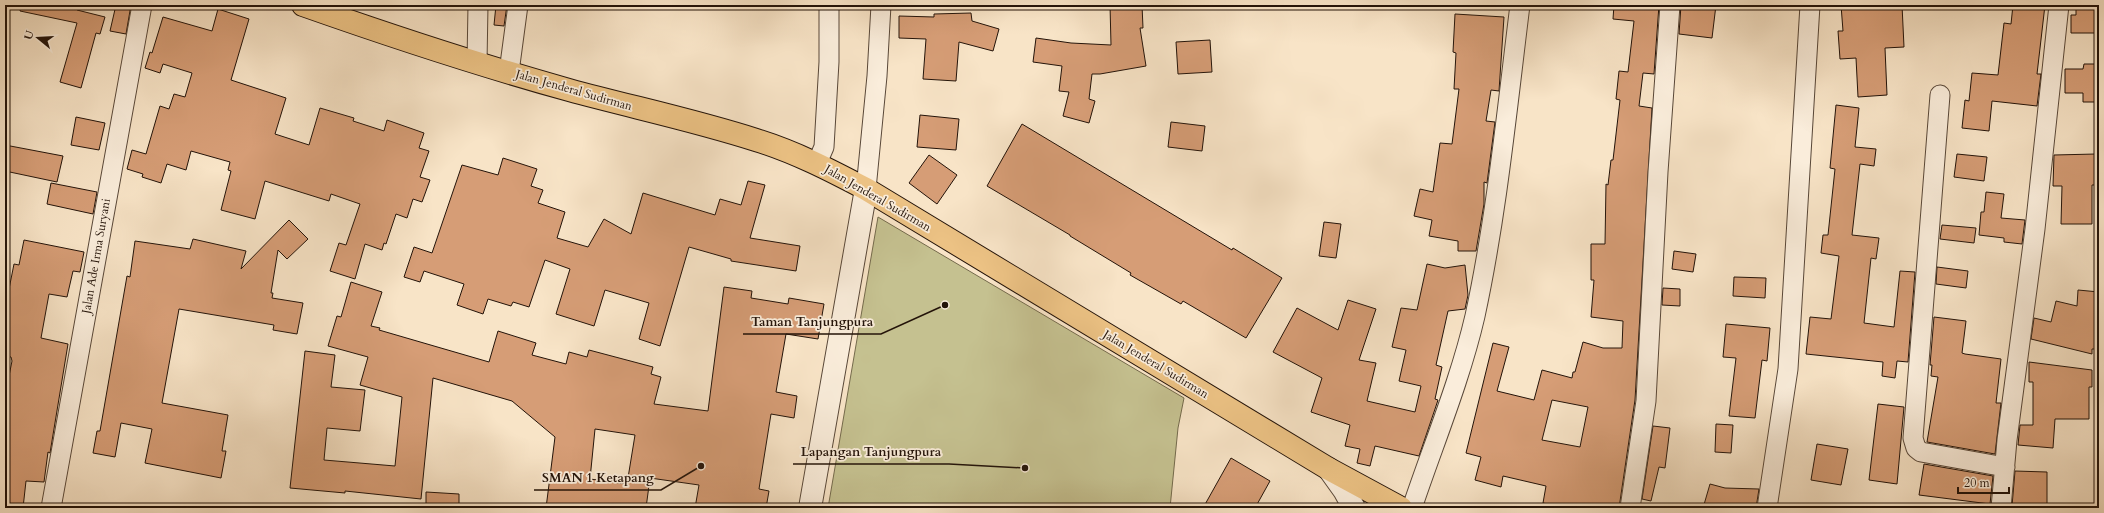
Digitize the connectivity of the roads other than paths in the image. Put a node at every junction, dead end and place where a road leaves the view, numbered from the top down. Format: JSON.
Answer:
{"nodes":[{"id":1,"x":142,"y":5,"type":"edge"},
{"id":2,"x":303,"y":5,"type":"edge"},
{"id":3,"x":478,"y":5,"type":"edge"},
{"id":4,"x":518,"y":5,"type":"edge"},
{"id":5,"x":829,"y":5,"type":"edge"},
{"id":6,"x":881,"y":5,"type":"edge"},
{"id":7,"x":1520,"y":5,"type":"edge"},
{"id":8,"x":1670,"y":5,"type":"edge"},
{"id":9,"x":1810,"y":5,"type":"edge"},
{"id":10,"x":2060,"y":5,"type":"edge"},
{"id":11,"x":477,"y":63,"type":"junction"},
{"id":12,"x":509,"y":72,"type":"junction"},
{"id":13,"x":1940,"y":95,"type":"dead end"},
{"id":14,"x":817,"y":163,"type":"junction"},
{"id":15,"x":866,"y":189,"type":"junction"},
{"id":16,"x":2005,"y":467,"type":"junction"},
{"id":17,"x":1329,"y":469,"type":"junction"},
{"id":18,"x":51,"y":508,"type":"edge"},
{"id":19,"x":810,"y":508,"type":"edge"},
{"id":20,"x":1354,"y":508,"type":"edge"},
{"id":21,"x":1401,"y":508,"type":"edge"},
{"id":22,"x":1412,"y":508,"type":"edge"},
{"id":23,"x":1630,"y":508,"type":"edge"},
{"id":24,"x":1767,"y":508,"type":"edge"},
{"id":25,"x":2001,"y":508,"type":"edge"}],
"edges":[{"from":1,"to":18,"type":"street","name":"Jalan Ade Irma Suryani"},
{"from":2,"to":11,"type":"main road","name":"Jalan Jenderal Sudirman"},
{"from":3,"to":11,"type":"street"},
{"from":4,"to":12,"type":"street"},
{"from":5,"to":14,"type":"street"},
{"from":6,"to":15,"type":"street"},
{"from":7,"to":22,"type":"street"},
{"from":8,"to":23,"type":"street"},
{"from":9,"to":24,"type":"street"},
{"from":10,"to":16,"type":"street"},
{"from":11,"to":12,"type":"main road","name":"Jalan Jenderal Sudirman"},
{"from":12,"to":14,"type":"main road","name":"Jalan Jenderal Sudirman"},
{"from":13,"to":16,"type":"street"},
{"from":14,"to":15,"type":"main road","name":"Jalan Jenderal Sudirman"},
{"from":15,"to":17,"type":"main road","name":"Jalan Jenderal Sudirman"},
{"from":15,"to":19,"type":"street"},
{"from":16,"to":25,"type":"street"},
{"from":17,"to":20,"type":"street"},
{"from":17,"to":21,"type":"main road","name":"Jalan Jenderal Sudirman"}]}
